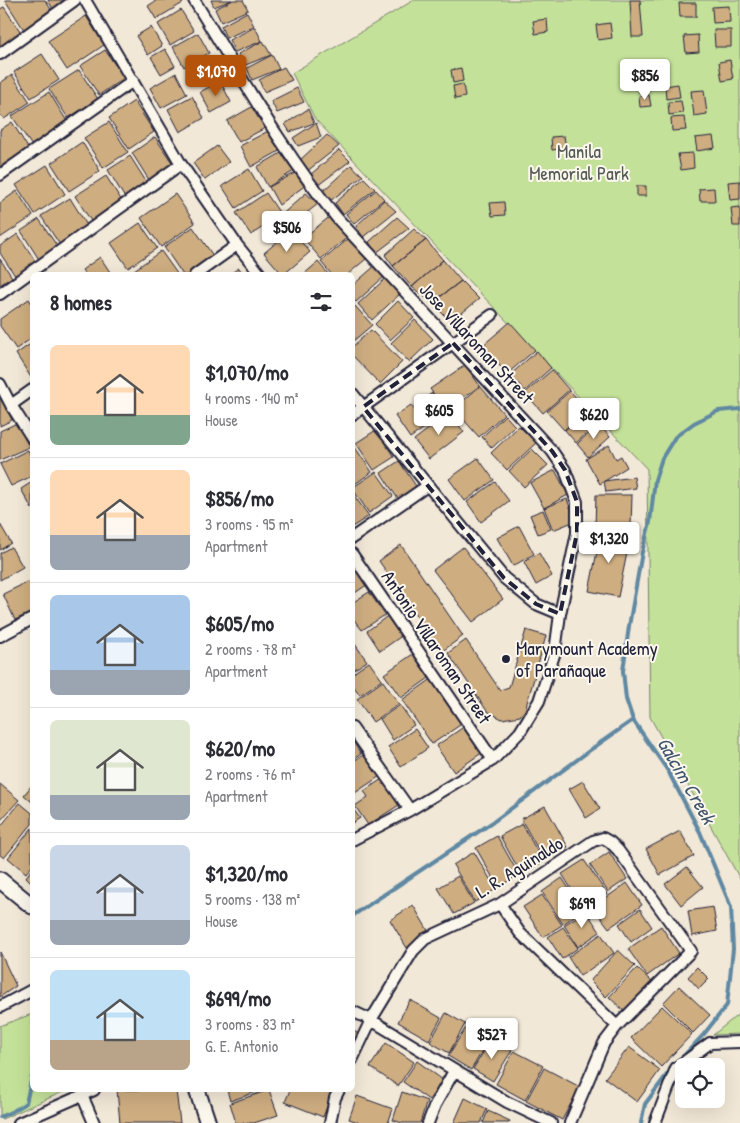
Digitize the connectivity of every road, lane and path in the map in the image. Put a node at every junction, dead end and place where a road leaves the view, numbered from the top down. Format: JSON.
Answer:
{"nodes":[{"id":1,"x":75,"y":0,"type":"edge"},
{"id":2,"x":85,"y":0,"type":"edge"},
{"id":3,"x":194,"y":0,"type":"edge"},
{"id":4,"x":0,"y":54,"type":"edge"},
{"id":5,"x":133,"y":81,"type":"junction"},
{"id":6,"x":181,"y":164,"type":"junction"},
{"id":7,"x":0,"y":175,"type":"edge"},
{"id":8,"x":237,"y":245,"type":"junction"},
{"id":9,"x":30,"y":272,"type":"edge"},
{"id":10,"x":31,"y":272,"type":"edge"},
{"id":11,"x":198,"y":272,"type":"edge"},
{"id":12,"x":259,"y":272,"type":"edge"},
{"id":13,"x":0,"y":294,"type":"edge"},
{"id":14,"x":492,"y":315,"type":"dead end"},
{"id":15,"x":453,"y":343,"type":"junction"},
{"id":16,"x":0,"y":384,"type":"edge"},
{"id":17,"x":30,"y":391,"type":"edge"},
{"id":18,"x":355,"y":397,"type":"edge"},
{"id":19,"x":11,"y":405,"type":"junction"},
{"id":20,"x":363,"y":407,"type":"junction"},
{"id":21,"x":355,"y":413,"type":"edge"},
{"id":22,"x":30,"y":435,"type":"edge"},
{"id":23,"x":427,"y":486,"type":"junction"},
{"id":24,"x":355,"y":536,"type":"edge"},
{"id":25,"x":355,"y":558,"type":"edge"},
{"id":26,"x":560,"y":614,"type":"junction"},
{"id":27,"x":30,"y":620,"type":"edge"},
{"id":28,"x":2,"y":631,"type":"edge"},
{"id":29,"x":355,"y":732,"type":"edge"},
{"id":30,"x":493,"y":760,"type":"junction"},
{"id":31,"x":410,"y":810,"type":"junction"},
{"id":32,"x":355,"y":838,"type":"edge"},
{"id":33,"x":0,"y":880,"type":"edge"},
{"id":34,"x":30,"y":904,"type":"edge"},
{"id":35,"x":500,"y":904,"type":"junction"},
{"id":36,"x":30,"y":991,"type":"edge"},
{"id":37,"x":0,"y":1007,"type":"edge"},
{"id":38,"x":355,"y":1012,"type":"edge"},
{"id":39,"x":371,"y":1020,"type":"junction"},
{"id":40,"x":617,"y":1026,"type":"junction"},
{"id":41,"x":739,"y":1042,"type":"edge"},
{"id":42,"x":740,"y":1053,"type":"edge"},
{"id":43,"x":355,"y":1054,"type":"edge"},
{"id":44,"x":454,"y":1071,"type":"junction"},
{"id":45,"x":89,"y":1092,"type":"edge"},
{"id":46,"x":198,"y":1092,"type":"edge"},
{"id":47,"x":338,"y":1092,"type":"edge"},
{"id":48,"x":82,"y":1095,"type":"junction"},
{"id":49,"x":19,"y":1123,"type":"edge"},
{"id":50,"x":94,"y":1123,"type":"edge"},
{"id":51,"x":208,"y":1123,"type":"edge"},
{"id":52,"x":330,"y":1123,"type":"edge"},
{"id":53,"x":428,"y":1123,"type":"edge"},
{"id":54,"x":551,"y":1123,"type":"edge"},
{"id":55,"x":570,"y":1123,"type":"edge"},
{"id":56,"x":655,"y":1123,"type":"edge"}],
"edges":[{"from":1,"to":4,"type":"street"},
{"from":2,"to":5,"type":"street"},
{"from":3,"to":15,"type":"street","name":"Jose Villaroman Street"},
{"from":5,"to":6,"type":"street"},
{"from":5,"to":7,"type":"street"},
{"from":6,"to":8,"type":"street"},
{"from":6,"to":10,"type":"street"},
{"from":8,"to":11,"type":"street"},
{"from":8,"to":12,"type":"street"},
{"from":9,"to":13,"type":"street"},
{"from":14,"to":15,"type":"street"},
{"from":15,"to":20,"type":"street"},
{"from":15,"to":26,"type":"street","name":"Jose Villaroman Street"},
{"from":16,"to":19,"type":"street"},
{"from":17,"to":19,"type":"street"},
{"from":18,"to":20,"type":"street"},
{"from":19,"to":22,"type":"street"},
{"from":20,"to":21,"type":"street"},
{"from":20,"to":23,"type":"street"},
{"from":23,"to":24,"type":"street"},
{"from":23,"to":26,"type":"street"},
{"from":25,"to":30,"type":"street","name":"Antonio Villaroman Street"},
{"from":26,"to":30,"type":"street","name":"Jose Villaroman Street"},
{"from":27,"to":28,"type":"street"},
{"from":29,"to":31,"type":"street"},
{"from":30,"to":31,"type":"street","name":"Jose Villaroman Street"},
{"from":31,"to":32,"type":"street","name":"Jose Villaroman Street"},
{"from":33,"to":34,"type":"street"},
{"from":35,"to":39,"type":"street","name":"L. R. Aguinaldo"},
{"from":35,"to":40,"type":"street"},
{"from":35,"to":40,"type":"street","name":"L. R. Aguinaldo"},
{"from":36,"to":37,"type":"street"},
{"from":38,"to":39,"type":"street"},
{"from":39,"to":43,"type":"street","name":"L. R. Aguinaldo"},
{"from":39,"to":44,"type":"street"},
{"from":40,"to":55,"type":"street"},
{"from":41,"to":42,"type":"street"},
{"from":41,"to":56,"type":"street"},
{"from":44,"to":53,"type":"street"},
{"from":44,"to":54,"type":"street"},
{"from":45,"to":48,"type":"street"},
{"from":46,"to":51,"type":"street"},
{"from":47,"to":52,"type":"street"},
{"from":48,"to":49,"type":"street"},
{"from":48,"to":50,"type":"street"}]}
